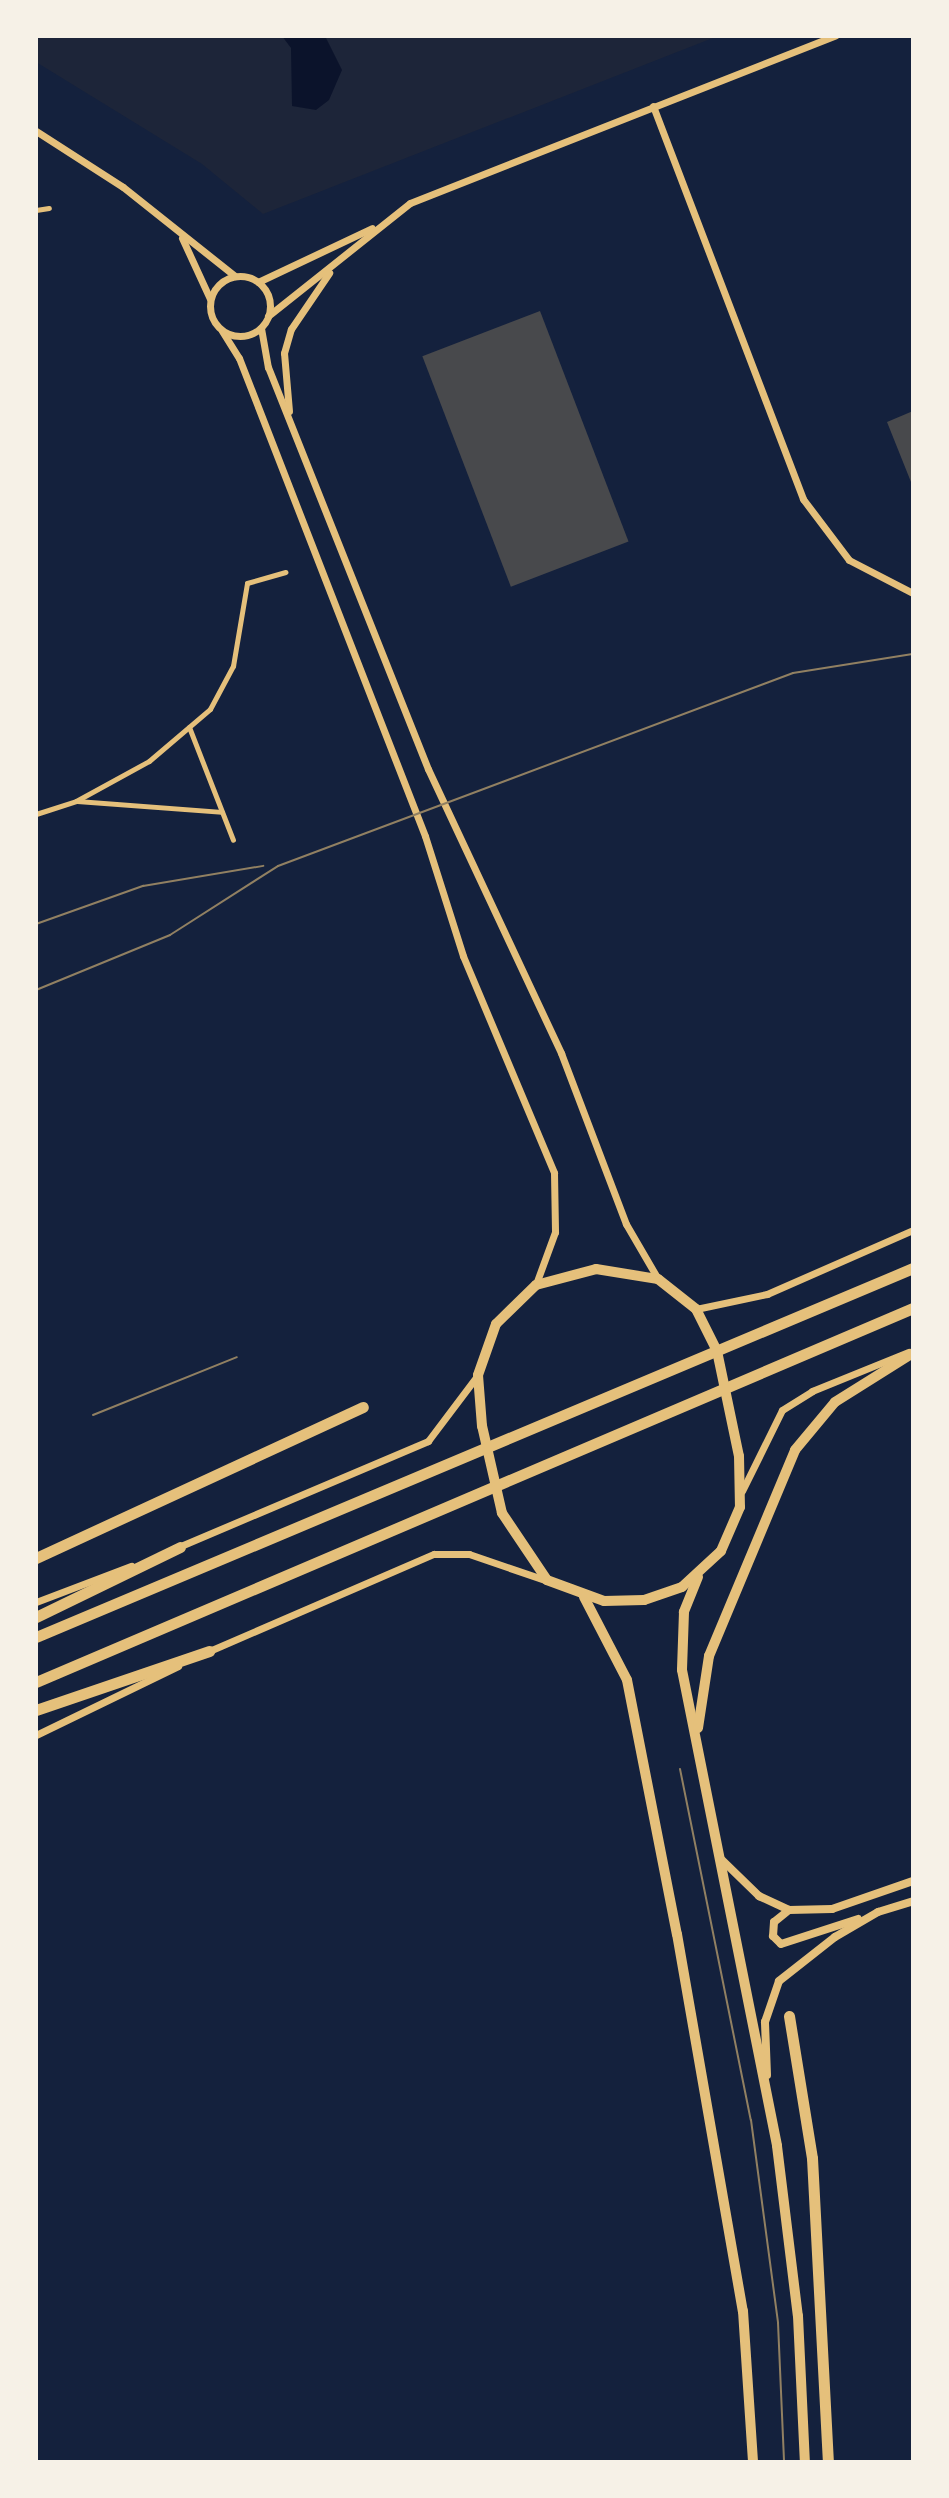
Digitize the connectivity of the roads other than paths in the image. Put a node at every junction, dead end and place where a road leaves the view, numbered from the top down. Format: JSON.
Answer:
{"nodes":[{"id":1,"x":835,"y":36,"type":"edge"},
{"id":2,"x":653,"y":106,"type":"junction"},
{"id":3,"x":36,"y":131,"type":"edge"},
{"id":4,"x":49,"y":208,"type":"dead end"},
{"id":5,"x":36,"y":210,"type":"edge"},
{"id":6,"x":378,"y":226,"type":"junction"},
{"id":7,"x":179,"y":232,"type":"junction"},
{"id":8,"x":342,"y":259,"type":"junction"},
{"id":9,"x":235,"y":276,"type":"junction"},
{"id":10,"x":258,"y":282,"type":"junction"},
{"id":11,"x":210,"y":300,"type":"junction"},
{"id":12,"x":268,"y":316,"type":"junction"},
{"id":13,"x":261,"y":328,"type":"junction"},
{"id":14,"x":222,"y":331,"type":"junction"},
{"id":15,"x":289,"y":417,"type":"junction"},
{"id":16,"x":285,"y":572,"type":"dead end"},
{"id":17,"x":913,"y":593,"type":"edge"},
{"id":18,"x":189,"y":727,"type":"junction"},
{"id":19,"x":76,"y":801,"type":"junction"},
{"id":20,"x":222,"y":812,"type":"junction"},
{"id":21,"x":36,"y":814,"type":"edge"},
{"id":22,"x":233,"y":840,"type":"dead end"},
{"id":23,"x":913,"y":1230,"type":"edge"},
{"id":24,"x":913,"y":1268,"type":"edge"},
{"id":25,"x":658,"y":1279,"type":"junction"},
{"id":26,"x":536,"y":1285,"type":"junction"},
{"id":27,"x":913,"y":1308,"type":"edge"},
{"id":28,"x":696,"y":1309,"type":"junction"},
{"id":29,"x":717,"y":1351,"type":"junction"},
{"id":30,"x":913,"y":1351,"type":"edge"},
{"id":31,"x":478,"y":1375,"type":"junction"},
{"id":32,"x":726,"y":1388,"type":"junction"},
{"id":33,"x":363,"y":1407,"type":"dead end"},
{"id":34,"x":486,"y":1451,"type":"junction"},
{"id":35,"x":494,"y":1487,"type":"junction"},
{"id":36,"x":742,"y":1491,"type":"junction"},
{"id":37,"x":180,"y":1547,"type":"junction"},
{"id":38,"x":36,"y":1558,"type":"edge"},
{"id":39,"x":698,"y":1575,"type":"junction"},
{"id":40,"x":547,"y":1580,"type":"junction"},
{"id":41,"x":584,"y":1597,"type":"junction"},
{"id":42,"x":36,"y":1602,"type":"edge"},
{"id":43,"x":36,"y":1617,"type":"edge"},
{"id":44,"x":36,"y":1637,"type":"edge"},
{"id":45,"x":209,"y":1651,"type":"junction"},
{"id":46,"x":36,"y":1682,"type":"edge"},
{"id":47,"x":36,"y":1710,"type":"edge"},
{"id":48,"x":697,"y":1734,"type":"junction"},
{"id":49,"x":36,"y":1735,"type":"edge"},
{"id":50,"x":722,"y":1860,"type":"junction"},
{"id":51,"x":913,"y":1881,"type":"edge"},
{"id":52,"x":913,"y":1901,"type":"edge"},
{"id":53,"x":789,"y":1910,"type":"junction"},
{"id":54,"x":878,"y":1912,"type":"junction"},
{"id":55,"x":789,"y":2016,"type":"dead end"},
{"id":56,"x":768,"y":2101,"type":"junction"},
{"id":57,"x":753,"y":2462,"type":"edge"},
{"id":58,"x":805,"y":2462,"type":"edge"},
{"id":59,"x":828,"y":2462,"type":"edge"}],
"edges":[{"from":1,"to":2,"type":"street"},
{"from":2,"to":6,"type":"street"},
{"from":2,"to":17,"type":"street"},
{"from":3,"to":7,"type":"street"},
{"from":4,"to":5,"type":"street"},
{"from":6,"to":8,"type":"street"},
{"from":6,"to":10,"type":"street"},
{"from":7,"to":9,"type":"street"},
{"from":7,"to":11,"type":"street"},
{"from":8,"to":12,"type":"street"},
{"from":8,"to":15,"type":"street"},
{"from":9,"to":10,"type":"street"},
{"from":9,"to":11,"type":"street"},
{"from":10,"to":12,"type":"street"},
{"from":11,"to":14,"type":"street"},
{"from":12,"to":13,"type":"street"},
{"from":13,"to":14,"type":"street"},
{"from":13,"to":15,"type":"street"},
{"from":14,"to":26,"type":"street"},
{"from":15,"to":25,"type":"street"},
{"from":16,"to":18,"type":"street"},
{"from":18,"to":19,"type":"street"},
{"from":18,"to":20,"type":"street"},
{"from":19,"to":20,"type":"street"},
{"from":19,"to":21,"type":"street"},
{"from":20,"to":22,"type":"street"},
{"from":23,"to":28,"type":"street"},
{"from":24,"to":29,"type":"main road"},
{"from":25,"to":26,"type":"main road"},
{"from":25,"to":28,"type":"main road"},
{"from":26,"to":31,"type":"main road"},
{"from":27,"to":32,"type":"main road"},
{"from":28,"to":29,"type":"main road"},
{"from":29,"to":32,"type":"main road"},
{"from":29,"to":34,"type":"main road"},
{"from":30,"to":36,"type":"street"},
{"from":30,"to":48,"type":"main road"},
{"from":31,"to":34,"type":"main road"},
{"from":31,"to":37,"type":"street"},
{"from":32,"to":35,"type":"main road"},
{"from":32,"to":36,"type":"main road"},
{"from":33,"to":38,"type":"main road"},
{"from":34,"to":35,"type":"main road"},
{"from":34,"to":44,"type":"main road"},
{"from":35,"to":40,"type":"main road"},
{"from":35,"to":46,"type":"main road"},
{"from":36,"to":39,"type":"main road"},
{"from":37,"to":42,"type":"street"},
{"from":37,"to":43,"type":"main road"},
{"from":39,"to":41,"type":"main road"},
{"from":39,"to":48,"type":"main road"},
{"from":40,"to":41,"type":"main road"},
{"from":40,"to":45,"type":"street"},
{"from":41,"to":57,"type":"main road"},
{"from":45,"to":47,"type":"main road"},
{"from":45,"to":49,"type":"street"},
{"from":48,"to":50,"type":"main road"},
{"from":50,"to":53,"type":"street"},
{"from":50,"to":56,"type":"main road"},
{"from":51,"to":53,"type":"street"},
{"from":52,"to":54,"type":"street"},
{"from":53,"to":54,"type":"street"},
{"from":54,"to":56,"type":"street"},
{"from":55,"to":59,"type":"main road"},
{"from":56,"to":58,"type":"main road"}]}
